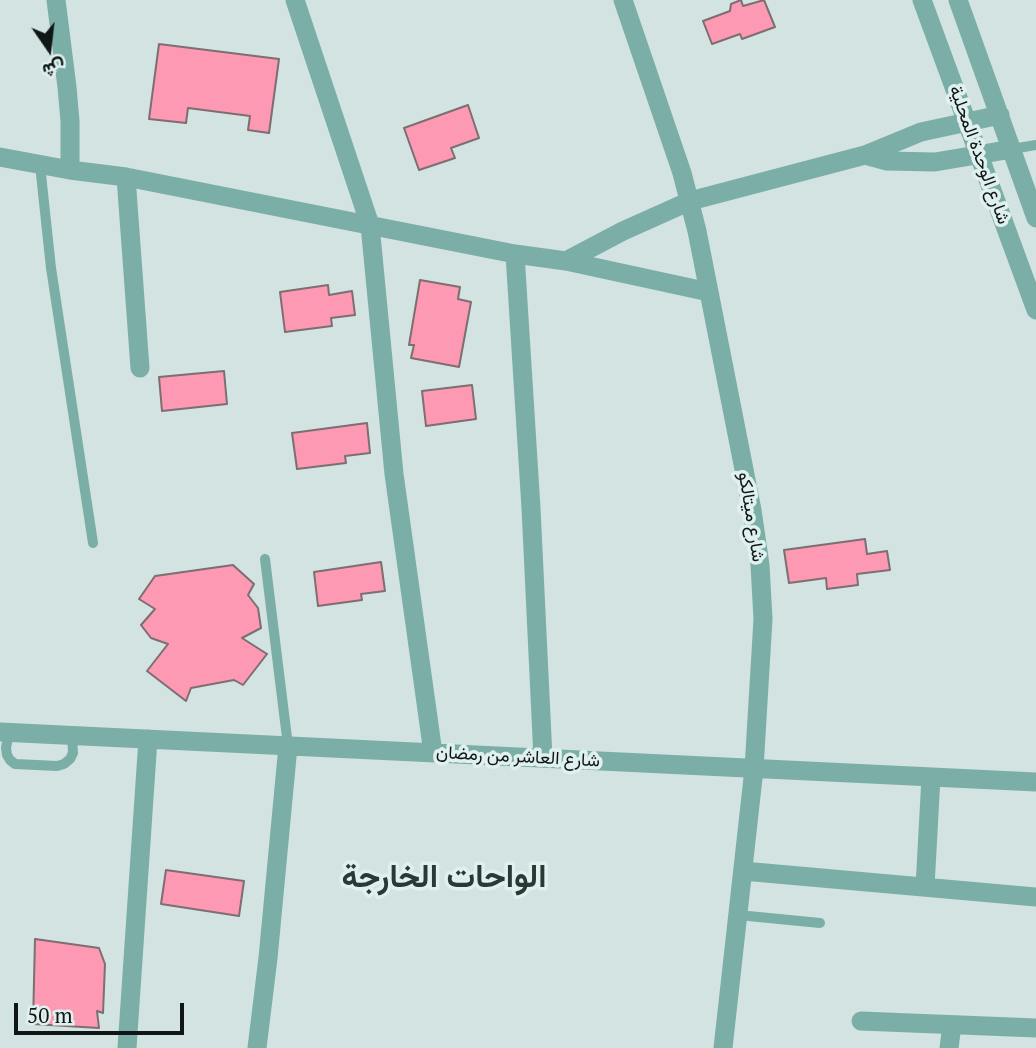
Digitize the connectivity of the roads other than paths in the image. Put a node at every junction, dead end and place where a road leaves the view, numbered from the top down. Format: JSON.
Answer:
{"nodes":[{"id":1,"x":55,"y":0,"type":"edge"},
{"id":2,"x":295,"y":0,"type":"edge"},
{"id":3,"x":623,"y":0,"type":"edge"},
{"id":4,"x":922,"y":0,"type":"edge"},
{"id":5,"x":958,"y":0,"type":"edge"},
{"id":6,"x":1000,"y":116,"type":"junction"},
{"id":7,"x":967,"y":122,"type":"junction"},
{"id":8,"x":1036,"y":145,"type":"edge"},
{"id":9,"x":1012,"y":149,"type":"junction"},
{"id":10,"x":979,"y":154,"type":"junction"},
{"id":11,"x":865,"y":155,"type":"junction"},
{"id":12,"x":0,"y":157,"type":"edge"},
{"id":13,"x":40,"y":165,"type":"junction"},
{"id":14,"x":70,"y":170,"type":"junction"},
{"id":15,"x":126,"y":177,"type":"junction"},
{"id":16,"x":690,"y":201,"type":"junction"},
{"id":17,"x":1036,"y":218,"type":"edge"},
{"id":18,"x":370,"y":225,"type":"junction"},
{"id":19,"x":515,"y":254,"type":"junction"},
{"id":20,"x":566,"y":261,"type":"junction"},
{"id":21,"x":709,"y":292,"type":"junction"},
{"id":22,"x":1036,"y":310,"type":"edge"},
{"id":23,"x":140,"y":369,"type":"dead end"},
{"id":24,"x":93,"y":543,"type":"dead end"},
{"id":25,"x":265,"y":559,"type":"dead end"},
{"id":26,"x":4,"y":732,"type":"edge"},
{"id":27,"x":72,"y":736,"type":"junction"},
{"id":28,"x":148,"y":739,"type":"junction"},
{"id":29,"x":288,"y":746,"type":"junction"},
{"id":30,"x":433,"y":753,"type":"junction"},
{"id":31,"x":543,"y":758,"type":"junction"},
{"id":32,"x":754,"y":769,"type":"junction"},
{"id":33,"x":931,"y":777,"type":"junction"},
{"id":34,"x":1036,"y":782,"type":"edge"},
{"id":35,"x":743,"y":871,"type":"junction"},
{"id":36,"x":925,"y":887,"type":"junction"},
{"id":37,"x":1036,"y":897,"type":"edge"},
{"id":38,"x":738,"y":915,"type":"junction"},
{"id":39,"x":820,"y":923,"type":"dead end"},
{"id":40,"x":861,"y":1021,"type":"dead end"},
{"id":41,"x":952,"y":1025,"type":"junction"},
{"id":42,"x":1036,"y":1028,"type":"edge"},
{"id":43,"x":127,"y":1048,"type":"edge"},
{"id":44,"x":257,"y":1048,"type":"edge"},
{"id":45,"x":723,"y":1048,"type":"edge"},
{"id":46,"x":949,"y":1048,"type":"edge"}],
"edges":[{"from":1,"to":14,"type":"street"},
{"from":2,"to":18,"type":"street"},
{"from":3,"to":16,"type":"street","name":"شارع ميتالكو"},
{"from":4,"to":7,"type":"street","name":"شارع الوحدة المحلية"},
{"from":5,"to":6,"type":"street","name":"شارع الوحدة المحلية"},
{"from":6,"to":7,"type":"street"},
{"from":6,"to":9,"type":"street","name":"شارع الوحدة المحلية"},
{"from":7,"to":10,"type":"street","name":"شارع الوحدة المحلية"},
{"from":7,"to":11,"type":"street"},
{"from":8,"to":9,"type":"lane"},
{"from":9,"to":10,"type":"street"},
{"from":9,"to":17,"type":"street","name":"شارع الوحدة المحلية"},
{"from":10,"to":11,"type":"street"},
{"from":10,"to":22,"type":"street","name":"شارع الوحدة المحلية"},
{"from":11,"to":16,"type":"street"},
{"from":12,"to":13,"type":"street"},
{"from":13,"to":14,"type":"street"},
{"from":13,"to":24,"type":"lane"},
{"from":14,"to":15,"type":"street"},
{"from":15,"to":18,"type":"street"},
{"from":15,"to":23,"type":"street"},
{"from":16,"to":20,"type":"street"},
{"from":16,"to":21,"type":"street","name":"شارع ميتالكو"},
{"from":18,"to":19,"type":"street"},
{"from":18,"to":30,"type":"street"},
{"from":19,"to":20,"type":"street"},
{"from":19,"to":31,"type":"street"},
{"from":20,"to":21,"type":"street"},
{"from":21,"to":32,"type":"street","name":"شارع ميتالكو"},
{"from":25,"to":29,"type":"lane"},
{"from":26,"to":27,"type":"street","name":"شارع العاشر من رمضان"},
{"from":26,"to":27,"type":"lane"},
{"from":27,"to":28,"type":"street","name":"شارع العاشر من رمضان"},
{"from":28,"to":29,"type":"street","name":"شارع العاشر من رمضان"},
{"from":28,"to":43,"type":"street"},
{"from":29,"to":30,"type":"street","name":"شارع العاشر من رمضان"},
{"from":29,"to":44,"type":"street"},
{"from":30,"to":31,"type":"street","name":"شارع العاشر من رمضان"},
{"from":31,"to":32,"type":"street","name":"شارع العاشر من رمضان"},
{"from":32,"to":33,"type":"street","name":"شارع العاشر من رمضان"},
{"from":32,"to":35,"type":"street","name":"شارع ميتالكو"},
{"from":33,"to":34,"type":"street","name":"شارع العاشر من رمضان"},
{"from":33,"to":36,"type":"street"},
{"from":35,"to":36,"type":"street"},
{"from":35,"to":38,"type":"street","name":"شارع ميتالكو"},
{"from":36,"to":37,"type":"street"},
{"from":38,"to":39,"type":"lane"},
{"from":38,"to":45,"type":"street","name":"شارع ميتالكو"},
{"from":40,"to":41,"type":"street"},
{"from":41,"to":42,"type":"street"},
{"from":41,"to":46,"type":"street"}]}
